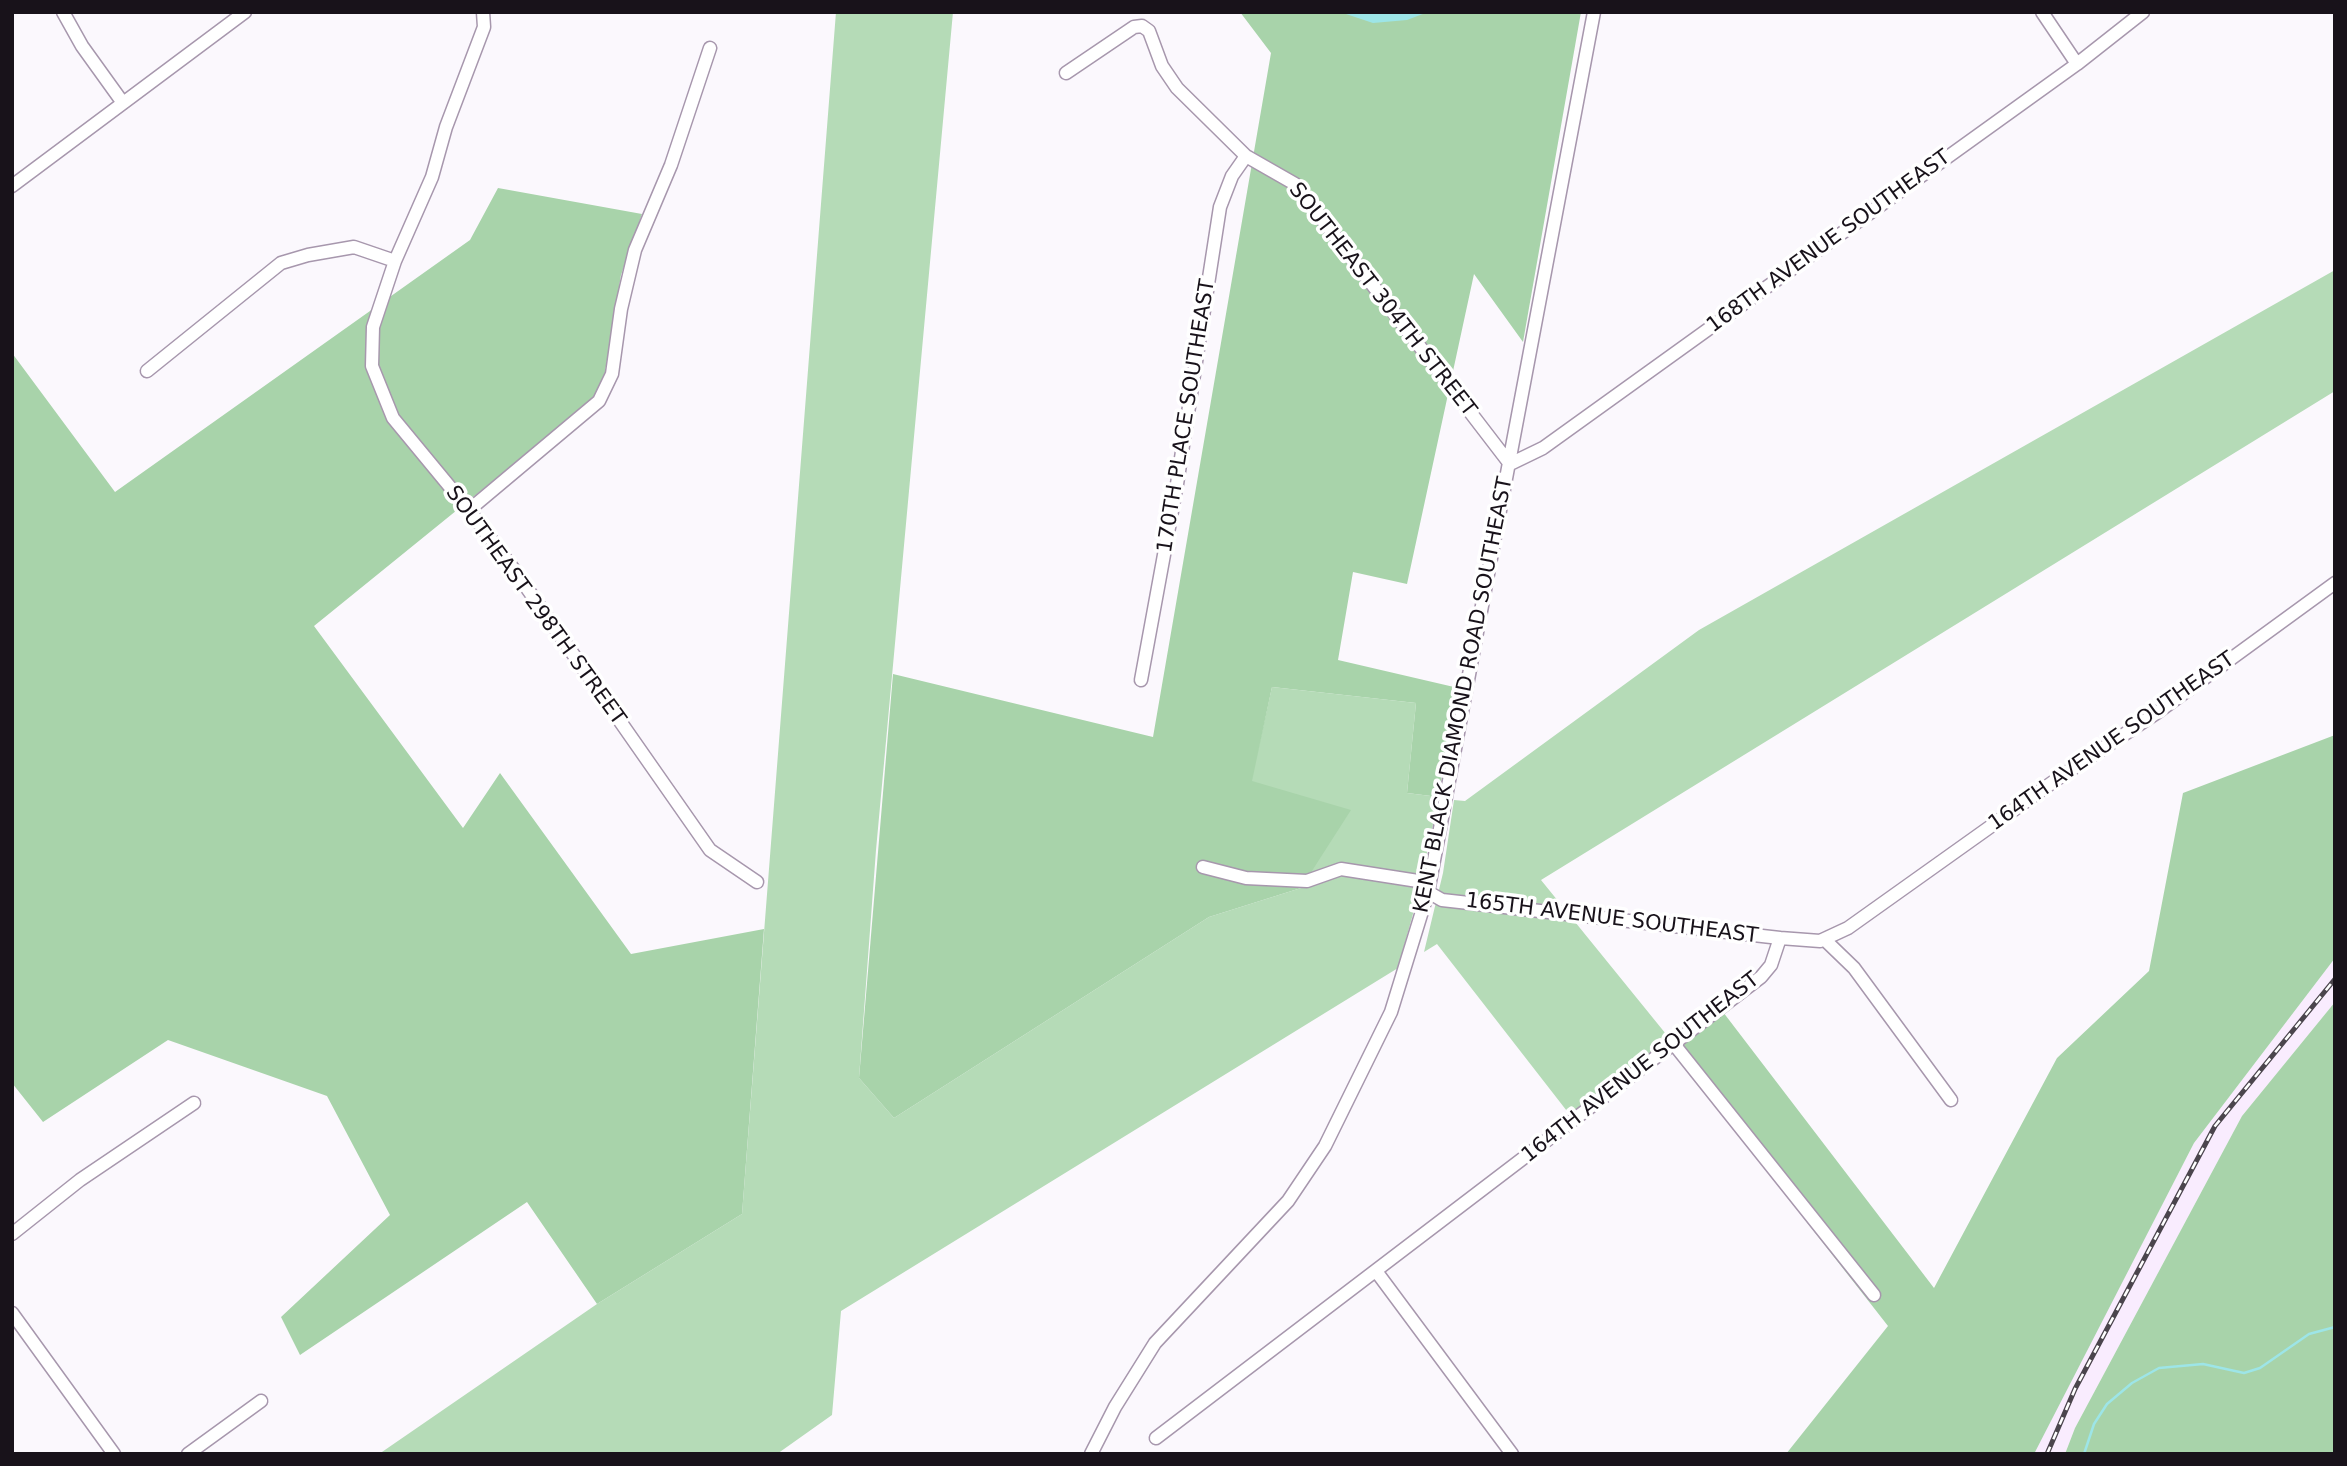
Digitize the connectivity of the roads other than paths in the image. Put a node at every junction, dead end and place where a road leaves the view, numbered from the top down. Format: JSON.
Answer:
{"nodes":[{"id":1,"x":63,"y":12,"type":"edge"},
{"id":2,"x":245,"y":12,"type":"edge"},
{"id":3,"x":483,"y":12,"type":"edge"},
{"id":4,"x":1594,"y":12,"type":"edge"},
{"id":5,"x":2042,"y":12,"type":"edge"},
{"id":6,"x":2143,"y":12,"type":"edge"},
{"id":7,"x":710,"y":48,"type":"dead end"},
{"id":8,"x":2077,"y":64,"type":"junction"},
{"id":9,"x":1066,"y":73,"type":"dead end"},
{"id":10,"x":123,"y":103,"type":"junction"},
{"id":11,"x":1246,"y":156,"type":"junction"},
{"id":12,"x":12,"y":186,"type":"edge"},
{"id":13,"x":395,"y":261,"type":"junction"},
{"id":14,"x":147,"y":371,"type":"dead end"},
{"id":15,"x":1510,"y":464,"type":"junction"},
{"id":16,"x":469,"y":510,"type":"junction"},
{"id":17,"x":2335,"y":583,"type":"edge"},
{"id":18,"x":1141,"y":680,"type":"dead end"},
{"id":19,"x":1203,"y":867,"type":"dead end"},
{"id":20,"x":757,"y":882,"type":"dead end"},
{"id":21,"x":1428,"y":892,"type":"junction"},
{"id":22,"x":1780,"y":939,"type":"junction"},
{"id":23,"x":1825,"y":940,"type":"junction"},
{"id":24,"x":1673,"y":1043,"type":"junction"},
{"id":25,"x":1951,"y":1100,"type":"dead end"},
{"id":26,"x":194,"y":1103,"type":"dead end"},
{"id":27,"x":12,"y":1234,"type":"edge"},
{"id":28,"x":1376,"y":1271,"type":"junction"},
{"id":29,"x":1874,"y":1295,"type":"dead end"},
{"id":30,"x":12,"y":1313,"type":"edge"},
{"id":31,"x":261,"y":1401,"type":"dead end"},
{"id":32,"x":1156,"y":1438,"type":"dead end"},
{"id":33,"x":114,"y":1454,"type":"edge"},
{"id":34,"x":188,"y":1454,"type":"edge"},
{"id":35,"x":1091,"y":1454,"type":"edge"},
{"id":36,"x":1512,"y":1454,"type":"edge"}],
"edges":[{"from":1,"to":10,"type":"street"},
{"from":2,"to":10,"type":"street"},
{"from":3,"to":13,"type":"street","name":"SOUTHEAST 298TH STREET"},
{"from":4,"to":15,"type":"street","name":"KENT BLACK DIAMOND ROAD SOUTHEAST"},
{"from":5,"to":8,"type":"street"},
{"from":6,"to":8,"type":"street","name":"168TH AVENUE SOUTHEAST"},
{"from":7,"to":16,"type":"street"},
{"from":8,"to":15,"type":"street","name":"168TH AVENUE SOUTHEAST"},
{"from":9,"to":11,"type":"street","name":"SOUTHEAST 304TH STREET"},
{"from":10,"to":12,"type":"street"},
{"from":11,"to":15,"type":"street","name":"SOUTHEAST 304TH STREET"},
{"from":11,"to":18,"type":"street","name":"170TH PLACE SOUTHEAST"},
{"from":13,"to":14,"type":"street"},
{"from":13,"to":16,"type":"street","name":"SOUTHEAST 298TH STREET"},
{"from":15,"to":21,"type":"street","name":"KENT BLACK DIAMOND ROAD SOUTHEAST"},
{"from":16,"to":20,"type":"street","name":"SOUTHEAST 298TH STREET"},
{"from":17,"to":23,"type":"street","name":"164TH AVENUE SOUTHEAST"},
{"from":19,"to":21,"type":"street","name":"165TH AVENUE SOUTHEAST"},
{"from":21,"to":22,"type":"street","name":"165TH AVENUE SOUTHEAST"},
{"from":21,"to":35,"type":"street","name":"KENT BLACK DIAMOND ROAD SOUTHEAST"},
{"from":22,"to":23,"type":"street"},
{"from":22,"to":24,"type":"street","name":"164TH AVENUE SOUTHEAST"},
{"from":23,"to":25,"type":"street"},
{"from":24,"to":28,"type":"street","name":"164TH AVENUE SOUTHEAST"},
{"from":24,"to":29,"type":"street"},
{"from":26,"to":27,"type":"street"},
{"from":28,"to":32,"type":"street","name":"164TH AVENUE SOUTHEAST"},
{"from":28,"to":36,"type":"street"},
{"from":30,"to":33,"type":"street"},
{"from":31,"to":34,"type":"street"}]}
